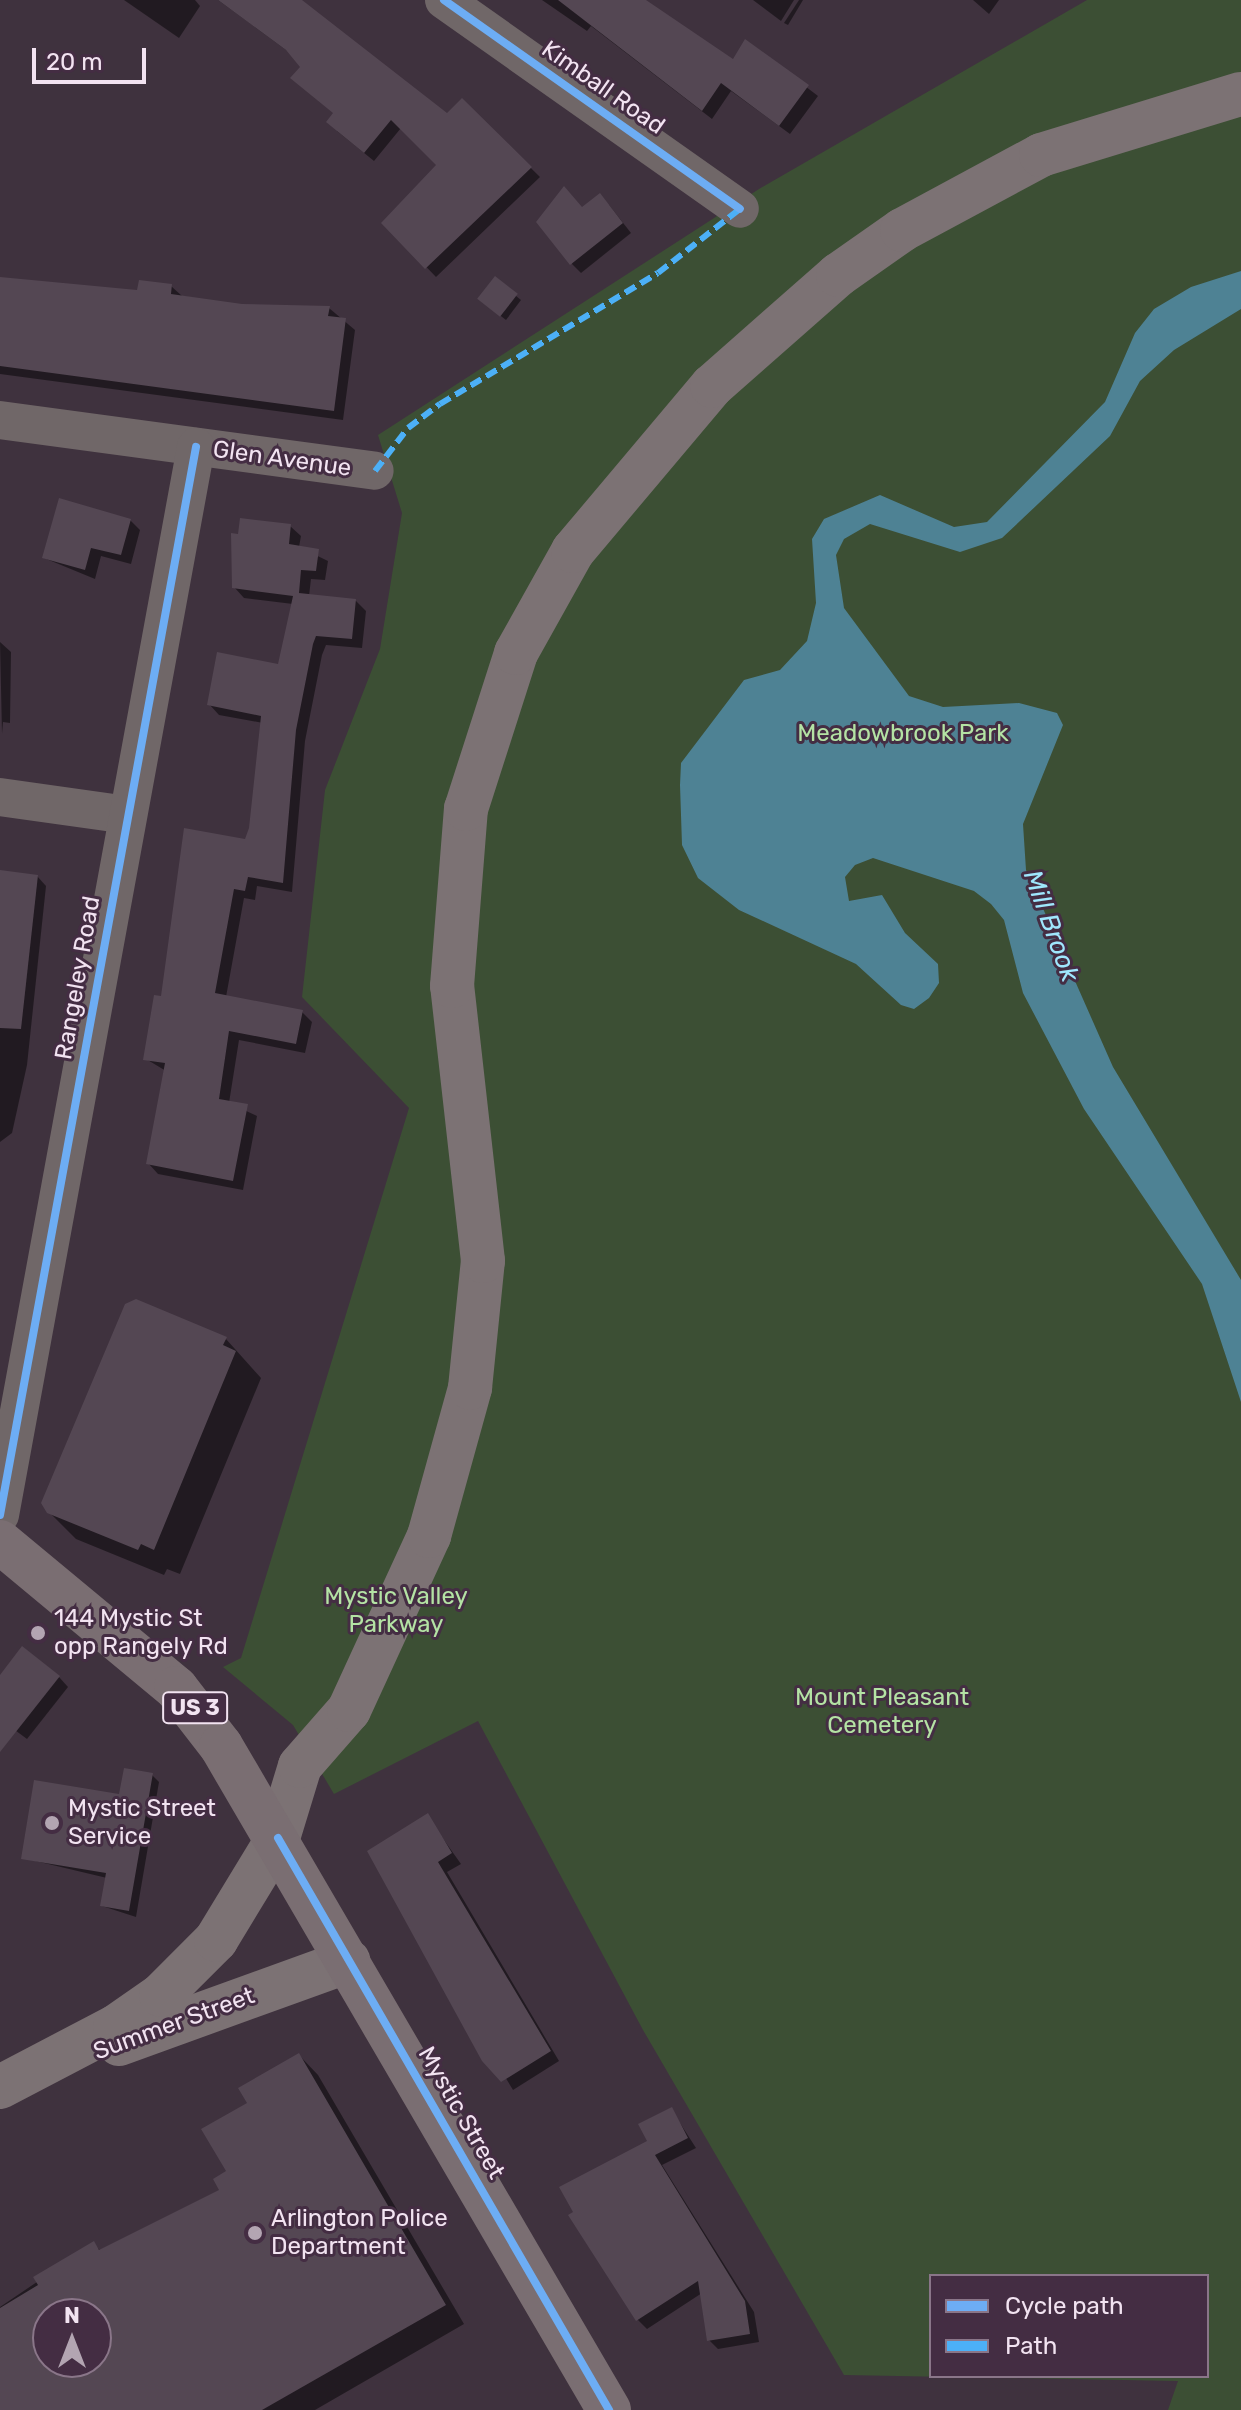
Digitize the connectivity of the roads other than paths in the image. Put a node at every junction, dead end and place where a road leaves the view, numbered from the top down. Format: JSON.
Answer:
{"nodes":[{"id":1,"x":444,"y":0,"type":"edge"},
{"id":2,"x":1241,"y":94,"type":"edge"},
{"id":3,"x":740,"y":209,"type":"dead end"},
{"id":4,"x":0,"y":420,"type":"edge"},
{"id":5,"x":196,"y":447,"type":"junction"},
{"id":6,"x":375,"y":471,"type":"dead end"},
{"id":7,"x":0,"y":797,"type":"edge"},
{"id":8,"x":128,"y":815,"type":"junction"},
{"id":9,"x":0,"y":1515,"type":"edge"},
{"id":10,"x":0,"y":1542,"type":"edge"},
{"id":11,"x":278,"y":1838,"type":"junction"},
{"id":12,"x":348,"y":1961,"type":"junction"},
{"id":13,"x":0,"y":2087,"type":"edge"},
{"id":14,"x":609,"y":2410,"type":"edge"}],
"edges":[{"from":1,"to":3,"type":"street","name":"Kimball Road"},
{"from":2,"to":11,"type":"main road"},
{"from":4,"to":5,"type":"street","name":"Glen Avenue"},
{"from":5,"to":6,"type":"street","name":"Glen Avenue"},
{"from":5,"to":8,"type":"street","name":"Rangeley Road"},
{"from":7,"to":8,"type":"street"},
{"from":8,"to":9,"type":"street","name":"Rangeley Road"},
{"from":10,"to":11,"type":"highway","name":"Mystic Street","number":"US 3"},
{"from":11,"to":12,"type":"highway","name":"Mystic Street","number":"US 3"},
{"from":11,"to":13,"type":"main road","name":"Summer Street"},
{"from":12,"to":13,"type":"main road","name":"Summer Street"},
{"from":12,"to":14,"type":"highway","name":"Mystic Street","number":"US 3"}]}
